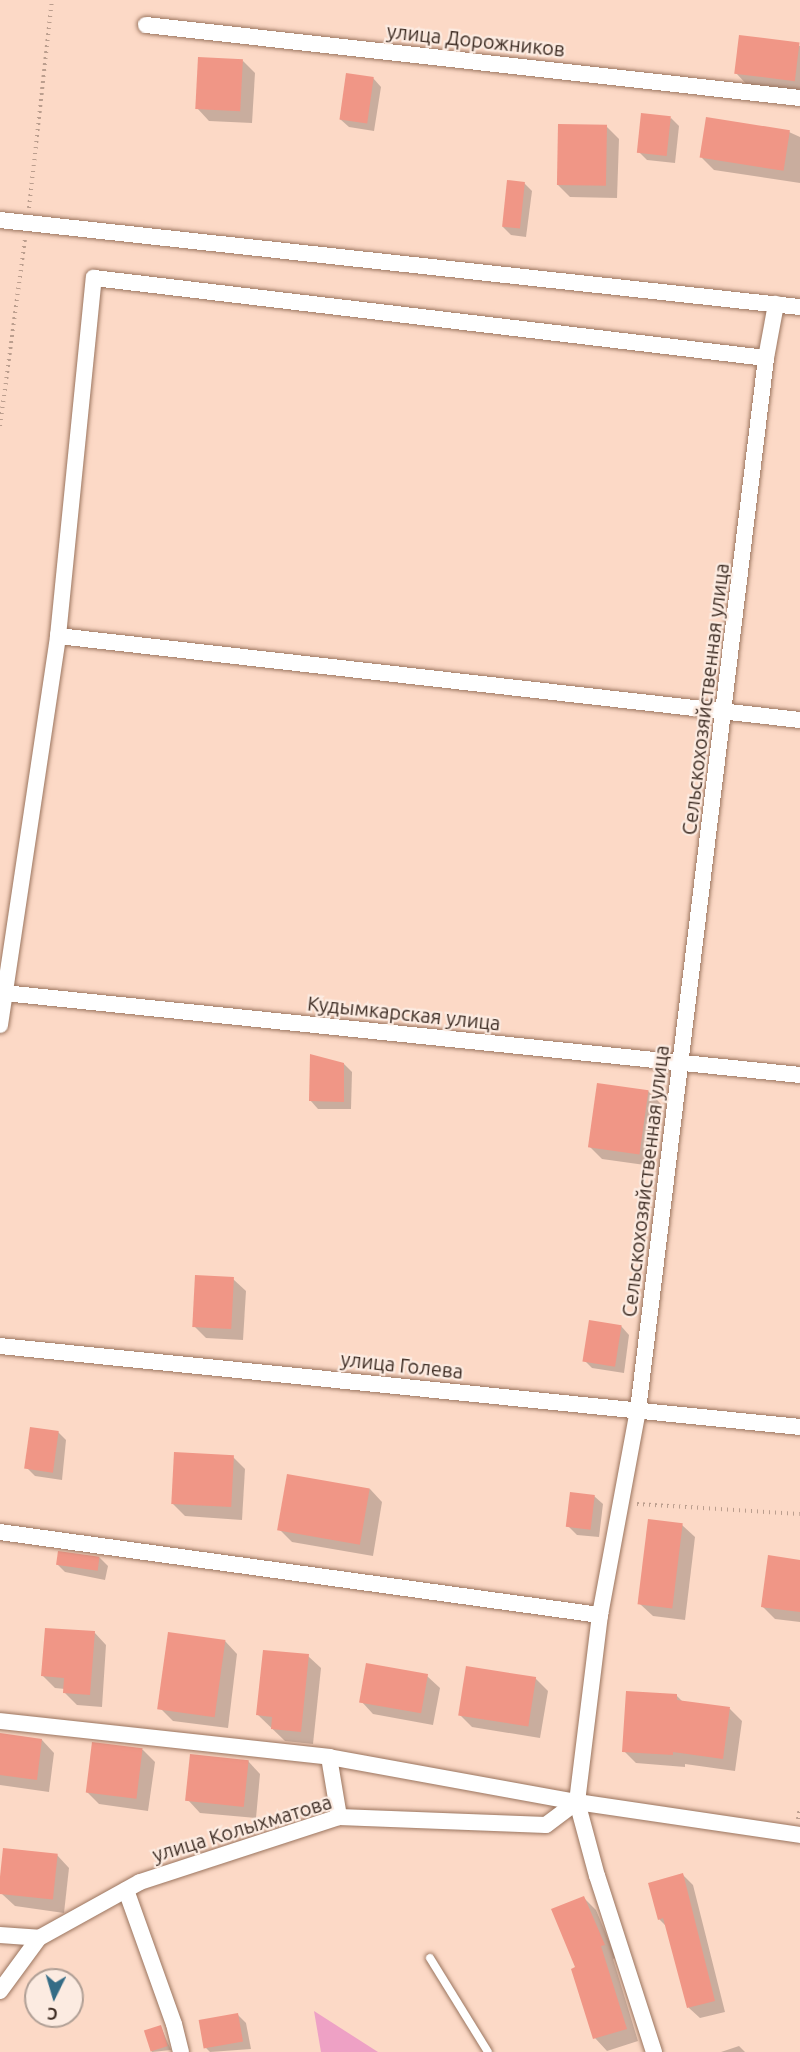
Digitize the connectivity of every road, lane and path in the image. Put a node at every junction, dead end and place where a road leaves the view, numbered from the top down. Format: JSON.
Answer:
{"nodes":[{"id":1,"x":146,"y":25,"type":"dead end"},
{"id":2,"x":800,"y":98,"type":"edge"},
{"id":3,"x":0,"y":220,"type":"edge"},
{"id":4,"x":776,"y":304,"type":"junction"},
{"id":5,"x":800,"y":307,"type":"edge"},
{"id":6,"x":766,"y":358,"type":"junction"},
{"id":7,"x":57,"y":636,"type":"junction"},
{"id":8,"x":725,"y":711,"type":"junction"},
{"id":9,"x":800,"y":720,"type":"edge"},
{"id":10,"x":4,"y":993,"type":"junction"},
{"id":11,"x":0,"y":1025,"type":"edge"},
{"id":12,"x":681,"y":1062,"type":"junction"},
{"id":13,"x":800,"y":1075,"type":"edge"},
{"id":14,"x":0,"y":1346,"type":"edge"},
{"id":15,"x":638,"y":1410,"type":"junction"},
{"id":16,"x":800,"y":1427,"type":"edge"},
{"id":17,"x":621,"y":1503,"type":"junction"},
{"id":18,"x":800,"y":1514,"type":"edge"},
{"id":19,"x":0,"y":1532,"type":"edge"},
{"id":20,"x":600,"y":1615,"type":"junction"},
{"id":21,"x":0,"y":1721,"type":"edge"},
{"id":22,"x":329,"y":1757,"type":"junction"},
{"id":23,"x":577,"y":1802,"type":"junction"},
{"id":24,"x":339,"y":1817,"type":"junction"},
{"id":25,"x":800,"y":1835,"type":"edge"},
{"id":26,"x":126,"y":1890,"type":"junction"},
{"id":27,"x":0,"y":1935,"type":"edge"},
{"id":28,"x":39,"y":1938,"type":"junction"},
{"id":29,"x":430,"y":1958,"type":"dead end"},
{"id":30,"x":0,"y":1991,"type":"edge"},
{"id":31,"x":181,"y":2052,"type":"edge"},
{"id":32,"x":488,"y":2052,"type":"edge"},
{"id":33,"x":654,"y":2052,"type":"edge"}],
"edges":[{"from":1,"to":2,"type":"street","name":"улица Дорожников"},
{"from":3,"to":4,"type":"street"},
{"from":4,"to":5,"type":"street"},
{"from":4,"to":6,"type":"street","name":"Сельскохозяйственная улица"},
{"from":6,"to":7,"type":"street"},
{"from":6,"to":8,"type":"street","name":"Сельскохозяйственная улица"},
{"from":7,"to":8,"type":"street"},
{"from":7,"to":10,"type":"street"},
{"from":8,"to":9,"type":"street"},
{"from":8,"to":12,"type":"street","name":"Сельскохозяйственная улица"},
{"from":10,"to":11,"type":"street"},
{"from":10,"to":12,"type":"street","name":"Кудымкарская улица"},
{"from":12,"to":13,"type":"street","name":"Кудымкарская улица"},
{"from":12,"to":15,"type":"street","name":"Сельскохозяйственная улица"},
{"from":14,"to":15,"type":"street","name":"улица Голева"},
{"from":15,"to":16,"type":"street","name":"улица Голева"},
{"from":15,"to":17,"type":"street","name":"Сельскохозяйственная улица"},
{"from":17,"to":18,"type":"path"},
{"from":17,"to":20,"type":"street","name":"Сельскохозяйственная улица"},
{"from":19,"to":20,"type":"street"},
{"from":20,"to":23,"type":"street","name":"Сельскохозяйственная улица"},
{"from":21,"to":22,"type":"street"},
{"from":22,"to":23,"type":"street"},
{"from":22,"to":24,"type":"street"},
{"from":23,"to":24,"type":"street","name":"улица Колыхматова"},
{"from":23,"to":25,"type":"street"},
{"from":23,"to":33,"type":"street","name":"Сельскохозяйственная улица"},
{"from":24,"to":26,"type":"street","name":"улица Колыхматова"},
{"from":26,"to":28,"type":"street","name":"улица Колыхматова"},
{"from":26,"to":31,"type":"street"},
{"from":27,"to":28,"type":"street"},
{"from":28,"to":30,"type":"street"},
{"from":29,"to":32,"type":"lane"}]}
